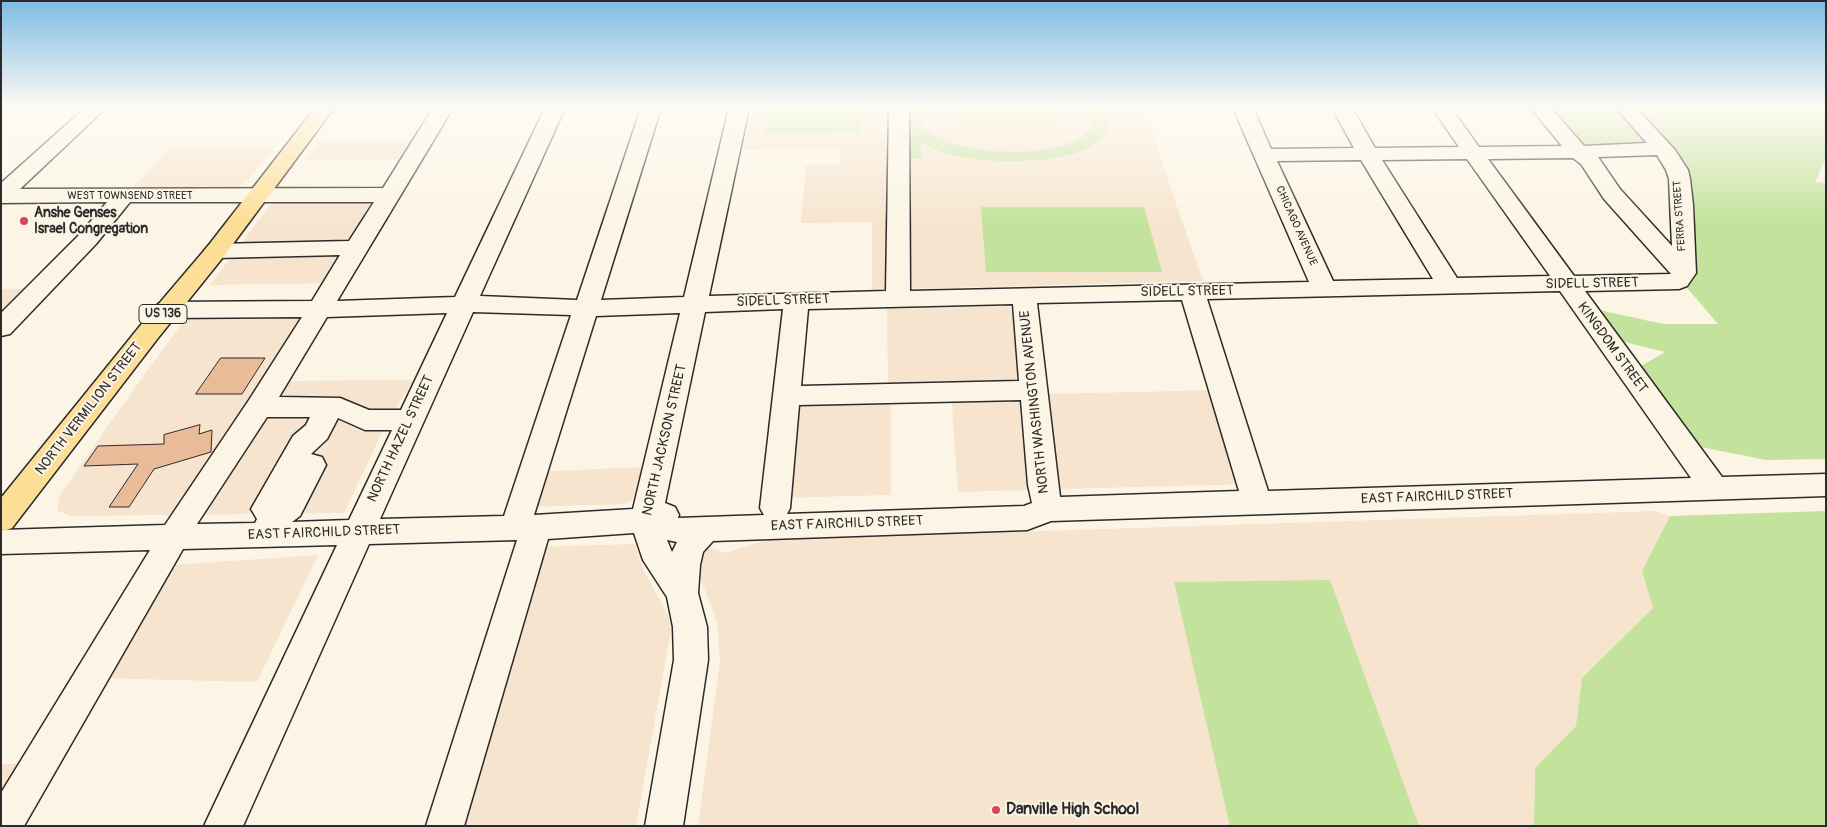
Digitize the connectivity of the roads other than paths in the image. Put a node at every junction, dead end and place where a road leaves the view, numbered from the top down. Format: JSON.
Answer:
{"nodes":[{"id":1,"x":54,"y":147,"type":"edge"},
{"id":2,"x":297,"y":147,"type":"edge"},
{"id":3,"x":419,"y":147,"type":"edge"},
{"id":4,"x":537,"y":147,"type":"edge"},
{"id":5,"x":639,"y":147,"type":"edge"},
{"id":6,"x":731,"y":147,"type":"edge"},
{"id":7,"x":899,"y":147,"type":"edge"},
{"id":8,"x":1260,"y":147,"type":"edge"},
{"id":9,"x":1364,"y":147,"type":"edge"},
{"id":10,"x":1468,"y":147,"type":"edge"},
{"id":11,"x":1573,"y":147,"type":"edge"},
{"id":12,"x":1660,"y":147,"type":"edge"},
{"id":13,"x":1662,"y":149,"type":"junction"},
{"id":14,"x":1578,"y":152,"type":"junction"},
{"id":15,"x":1473,"y":154,"type":"junction"},
{"id":16,"x":1264,"y":155,"type":"junction"},
{"id":17,"x":1369,"y":155,"type":"junction"},
{"id":18,"x":390,"y":194,"type":"junction"},
{"id":19,"x":1,"y":195,"type":"edge"},
{"id":20,"x":124,"y":196,"type":"junction"},
{"id":21,"x":259,"y":196,"type":"junction"},
{"id":22,"x":357,"y":248,"type":"junction"},
{"id":23,"x":216,"y":251,"type":"junction"},
{"id":24,"x":1681,"y":277,"type":"junction"},
{"id":25,"x":1566,"y":284,"type":"junction"},
{"id":26,"x":1450,"y":287,"type":"junction"},
{"id":27,"x":1324,"y":289,"type":"junction"},
{"id":28,"x":1192,"y":291,"type":"junction"},
{"id":29,"x":1024,"y":295,"type":"junction"},
{"id":30,"x":898,"y":298,"type":"junction"},
{"id":31,"x":796,"y":300,"type":"junction"},
{"id":32,"x":696,"y":303,"type":"junction"},
{"id":33,"x":464,"y":304,"type":"junction"},
{"id":34,"x":587,"y":308,"type":"junction"},
{"id":35,"x":321,"y":309,"type":"junction"},
{"id":36,"x":167,"y":310,"type":"junction"},
{"id":37,"x":1,"y":328,"type":"edge"},
{"id":38,"x":1033,"y":390,"type":"junction"},
{"id":39,"x":786,"y":396,"type":"junction"},
{"id":40,"x":259,"y":407,"type":"junction"},
{"id":41,"x":323,"y":420,"type":"junction"},
{"id":42,"x":410,"y":420,"type":"junction"},
{"id":43,"x":1826,"y":484,"type":"edge"},
{"id":44,"x":1715,"y":489,"type":"junction"},
{"id":45,"x":1257,"y":503,"type":"junction"},
{"id":46,"x":775,"y":508,"type":"junction"},
{"id":47,"x":1048,"y":509,"type":"junction"},
{"id":48,"x":1,"y":520,"type":"edge"},
{"id":49,"x":646,"y":520,"type":"junction"},
{"id":50,"x":269,"y":527,"type":"junction"},
{"id":51,"x":526,"y":527,"type":"junction"},
{"id":52,"x":705,"y":529,"type":"junction"},
{"id":53,"x":357,"y":532,"type":"junction"},
{"id":54,"x":174,"y":537,"type":"junction"},
{"id":55,"x":1,"y":542,"type":"edge"},
{"id":56,"x":682,"y":593,"type":"junction"},
{"id":57,"x":3,"y":826,"type":"edge"},
{"id":58,"x":222,"y":826,"type":"edge"},
{"id":59,"x":445,"y":826,"type":"edge"},
{"id":60,"x":664,"y":826,"type":"edge"}],
"edges":[{"from":1,"to":19,"type":"street"},
{"from":2,"to":21,"type":"main road","name":"NORTH VERMILION STREET","number":"US 136"},
{"from":3,"to":18,"type":"street"},
{"from":4,"to":33,"type":"street","name":"NORTH HAZEL STREET"},
{"from":5,"to":34,"type":"street"},
{"from":6,"to":32,"type":"street","name":"NORTH JACKSON STREET"},
{"from":7,"to":30,"type":"street"},
{"from":8,"to":16,"type":"street","name":"CHICAGO AVENUE"},
{"from":9,"to":17,"type":"street"},
{"from":10,"to":15,"type":"street","name":"KINGDOM STREET"},
{"from":11,"to":14,"type":"street"},
{"from":12,"to":13,"type":"street","name":"FERRA STREET"},
{"from":13,"to":14,"type":"street"},
{"from":13,"to":24,"type":"street","name":"FERRA STREET"},
{"from":14,"to":15,"type":"street"},
{"from":14,"to":24,"type":"street"},
{"from":15,"to":17,"type":"street"},
{"from":15,"to":25,"type":"street","name":"KINGDOM STREET"},
{"from":16,"to":17,"type":"street"},
{"from":16,"to":27,"type":"street","name":"CHICAGO AVENUE"},
{"from":17,"to":26,"type":"street"},
{"from":18,"to":21,"type":"street","name":"WEST TOWNSEND STREET"},
{"from":18,"to":22,"type":"street"},
{"from":19,"to":20,"type":"street","name":"WEST TOWNSEND STREET"},
{"from":20,"to":21,"type":"street","name":"WEST TOWNSEND STREET"},
{"from":20,"to":37,"type":"street"},
{"from":21,"to":23,"type":"main road","name":"NORTH VERMILION STREET","number":"US 136"},
{"from":22,"to":23,"type":"street"},
{"from":22,"to":35,"type":"street"},
{"from":23,"to":36,"type":"main road","name":"NORTH VERMILION STREET","number":"US 136"},
{"from":24,"to":25,"type":"street","name":"SIDELL STREET"},
{"from":25,"to":26,"type":"street","name":"SIDELL STREET"},
{"from":25,"to":44,"type":"street","name":"KINGDOM STREET"},
{"from":26,"to":27,"type":"street","name":"SIDELL STREET"},
{"from":27,"to":28,"type":"street","name":"SIDELL STREET"},
{"from":28,"to":29,"type":"street","name":"SIDELL STREET"},
{"from":28,"to":45,"type":"street"},
{"from":29,"to":30,"type":"street","name":"SIDELL STREET"},
{"from":29,"to":38,"type":"street","name":"NORTH WASHINGTON AVENUE"},
{"from":30,"to":31,"type":"street","name":"SIDELL STREET"},
{"from":31,"to":32,"type":"street","name":"SIDELL STREET"},
{"from":31,"to":39,"type":"street"},
{"from":32,"to":34,"type":"street","name":"SIDELL STREET"},
{"from":32,"to":49,"type":"street","name":"NORTH JACKSON STREET"},
{"from":33,"to":34,"type":"street","name":"SIDELL STREET"},
{"from":33,"to":35,"type":"street","name":"SIDELL STREET"},
{"from":33,"to":42,"type":"street","name":"NORTH HAZEL STREET"},
{"from":34,"to":51,"type":"street"},
{"from":35,"to":36,"type":"street","name":"SIDELL STREET"},
{"from":35,"to":40,"type":"street"},
{"from":36,"to":48,"type":"main road","name":"NORTH VERMILION STREET","number":"US 136"},
{"from":38,"to":39,"type":"street"},
{"from":38,"to":47,"type":"street","name":"NORTH WASHINGTON AVENUE"},
{"from":39,"to":46,"type":"street"},
{"from":40,"to":41,"type":"street"},
{"from":40,"to":54,"type":"street"},
{"from":41,"to":42,"type":"street"},
{"from":41,"to":50,"type":"street"},
{"from":42,"to":53,"type":"street","name":"NORTH HAZEL STREET"},
{"from":43,"to":44,"type":"street","name":"EAST FAIRCHILD STREET"},
{"from":44,"to":45,"type":"street","name":"EAST FAIRCHILD STREET"},
{"from":45,"to":47,"type":"street","name":"EAST FAIRCHILD STREET"},
{"from":46,"to":47,"type":"street","name":"EAST FAIRCHILD STREET"},
{"from":46,"to":49,"type":"street","name":"EAST FAIRCHILD STREET"},
{"from":47,"to":52,"type":"street","name":"EAST FAIRCHILD STREET"},
{"from":49,"to":51,"type":"street","name":"EAST FAIRCHILD STREET"},
{"from":49,"to":52,"type":"street","name":"EAST FAIRCHILD STREET"},
{"from":49,"to":56,"type":"street","name":"NORTH JACKSON STREET"},
{"from":50,"to":53,"type":"street","name":"EAST FAIRCHILD STREET"},
{"from":50,"to":54,"type":"street","name":"EAST FAIRCHILD STREET"},
{"from":51,"to":53,"type":"street","name":"EAST FAIRCHILD STREET"},
{"from":51,"to":59,"type":"street"},
{"from":52,"to":56,"type":"street"},
{"from":53,"to":58,"type":"street","name":"NORTH HAZEL STREET"},
{"from":54,"to":55,"type":"street","name":"EAST FAIRCHILD STREET"},
{"from":54,"to":57,"type":"street"},
{"from":56,"to":60,"type":"street","name":"NORTH JACKSON STREET"}]}
